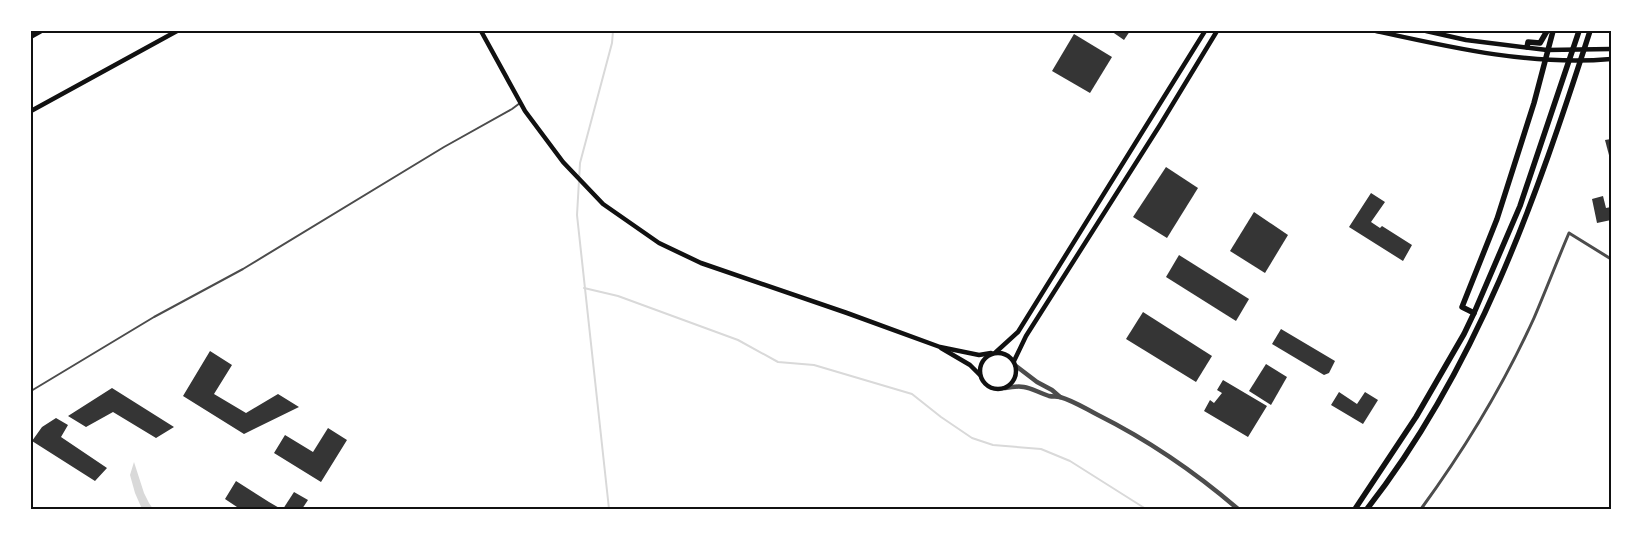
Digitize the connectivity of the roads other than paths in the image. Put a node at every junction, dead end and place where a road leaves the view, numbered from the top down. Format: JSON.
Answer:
{"nodes":[{"id":1,"x":40,"y":31,"type":"edge"},
{"id":2,"x":177,"y":31,"type":"edge"},
{"id":3,"x":481,"y":31,"type":"edge"},
{"id":4,"x":1206,"y":31,"type":"edge"},
{"id":5,"x":1217,"y":31,"type":"edge"},
{"id":6,"x":1376,"y":31,"type":"edge"},
{"id":7,"x":1426,"y":31,"type":"edge"},
{"id":8,"x":1547,"y":31,"type":"edge"},
{"id":9,"x":1553,"y":31,"type":"edge"},
{"id":10,"x":1579,"y":32,"type":"edge"},
{"id":11,"x":1590,"y":32,"type":"edge"},
{"id":12,"x":31,"y":36,"type":"edge"},
{"id":13,"x":1527,"y":47,"type":"junction"},
{"id":14,"x":1611,"y":49,"type":"edge"},
{"id":15,"x":1548,"y":50,"type":"junction"},
{"id":16,"x":1546,"y":60,"type":"junction"},
{"id":17,"x":1611,"y":60,"type":"edge"},
{"id":18,"x":520,"y":102,"type":"junction"},
{"id":19,"x":31,"y":111,"type":"edge"},
{"id":20,"x":1611,"y":260,"type":"edge"},
{"id":21,"x":1474,"y":314,"type":"junction"},
{"id":22,"x":940,"y":347,"type":"junction"},
{"id":23,"x":994,"y":353,"type":"junction"},
{"id":24,"x":1015,"y":363,"type":"junction"},
{"id":25,"x":980,"y":375,"type":"junction"},
{"id":26,"x":1006,"y":388,"type":"junction"},
{"id":27,"x":31,"y":391,"type":"edge"},
{"id":28,"x":1060,"y":397,"type":"junction"},
{"id":29,"x":1422,"y":507,"type":"edge"},
{"id":30,"x":1238,"y":509,"type":"edge"},
{"id":31,"x":1355,"y":509,"type":"edge"},
{"id":32,"x":1367,"y":509,"type":"edge"},
{"id":33,"x":1427,"y":509,"type":"edge"}],
"edges":[{"from":1,"to":12,"type":"highway"},
{"from":2,"to":19,"type":"main road"},
{"from":3,"to":18,"type":"main road"},
{"from":4,"to":23,"type":"main road"},
{"from":5,"to":24,"type":"main road"},
{"from":6,"to":16,"type":"main road"},
{"from":7,"to":13,"type":"main road"},
{"from":8,"to":13,"type":"highway"},
{"from":9,"to":15,"type":"highway"},
{"from":10,"to":21,"type":"highway"},
{"from":11,"to":32,"type":"highway"},
{"from":13,"to":15,"type":"main road"},
{"from":14,"to":15,"type":"main road"},
{"from":15,"to":16,"type":"highway"},
{"from":16,"to":17,"type":"main road"},
{"from":16,"to":21,"type":"highway"},
{"from":18,"to":22,"type":"main road"},
{"from":18,"to":27,"type":"lane"},
{"from":20,"to":29,"type":"street"},
{"from":21,"to":31,"type":"highway"},
{"from":22,"to":23,"type":"main road"},
{"from":22,"to":25,"type":"main road"},
{"from":23,"to":24,"type":"main road"},
{"from":23,"to":25,"type":"main road"},
{"from":24,"to":26,"type":"main road"},
{"from":24,"to":28,"type":"street"},
{"from":25,"to":26,"type":"main road"},
{"from":26,"to":28,"type":"street"},
{"from":28,"to":30,"type":"street"},
{"from":29,"to":33,"type":"street"}]}
